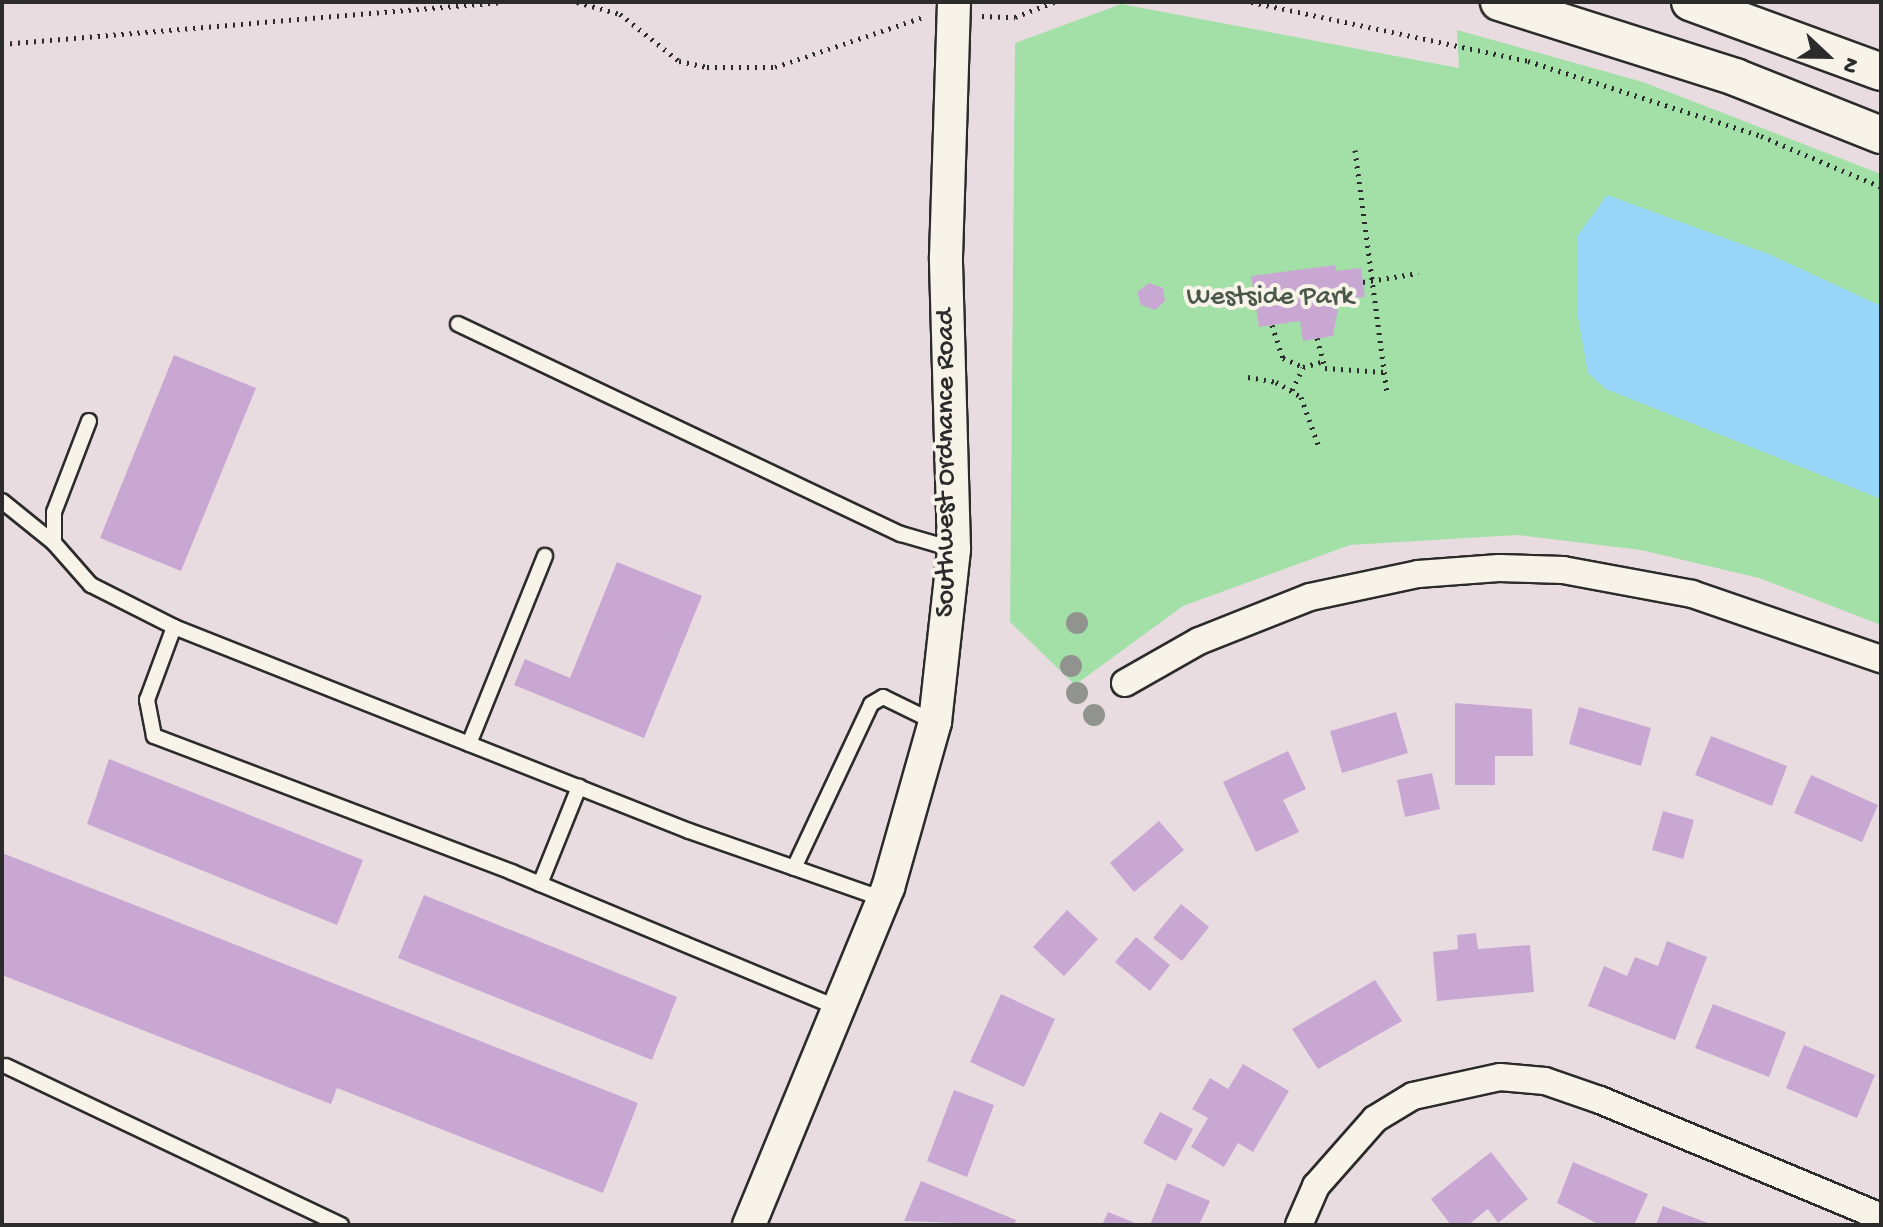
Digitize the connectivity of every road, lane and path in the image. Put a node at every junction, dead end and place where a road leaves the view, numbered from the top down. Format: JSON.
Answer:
{"nodes":[{"id":1,"x":500,"y":2,"type":"edge"},
{"id":2,"x":577,"y":2,"type":"edge"},
{"id":3,"x":1054,"y":2,"type":"edge"},
{"id":4,"x":1251,"y":2,"type":"edge"},
{"id":5,"x":1499,"y":2,"type":"edge"},
{"id":6,"x":1690,"y":2,"type":"edge"},
{"id":7,"x":953,"y":8,"type":"edge"},
{"id":8,"x":2,"y":44,"type":"edge"},
{"id":9,"x":1881,"y":72,"type":"edge"},
{"id":10,"x":1881,"y":135,"type":"edge"},
{"id":11,"x":1355,"y":150,"type":"dead end"},
{"id":12,"x":1881,"y":187,"type":"edge"},
{"id":13,"x":1418,"y":273,"type":"dead end"},
{"id":14,"x":1372,"y":280,"type":"junction"},
{"id":15,"x":1363,"y":282,"type":"dead end"},
{"id":16,"x":458,"y":324,"type":"dead end"},
{"id":17,"x":1272,"y":325,"type":"dead end"},
{"id":18,"x":1317,"y":338,"type":"dead end"},
{"id":19,"x":1320,"y":362,"type":"junction"},
{"id":20,"x":1303,"y":367,"type":"junction"},
{"id":21,"x":1384,"y":372,"type":"junction"},
{"id":22,"x":1248,"y":377,"type":"dead end"},
{"id":23,"x":1292,"y":390,"type":"junction"},
{"id":24,"x":1387,"y":392,"type":"dead end"},
{"id":25,"x":89,"y":421,"type":"dead end"},
{"id":26,"x":1319,"y":447,"type":"dead end"},
{"id":27,"x":2,"y":501,"type":"edge"},
{"id":28,"x":54,"y":543,"type":"junction"},
{"id":29,"x":954,"y":549,"type":"junction"},
{"id":30,"x":545,"y":556,"type":"dead end"},
{"id":31,"x":174,"y":627,"type":"junction"},
{"id":32,"x":1881,"y":659,"type":"edge"},
{"id":33,"x":1125,"y":683,"type":"dead end"},
{"id":34,"x":935,"y":722,"type":"junction"},
{"id":35,"x":469,"y":744,"type":"junction"},
{"id":36,"x":579,"y":787,"type":"junction"},
{"id":37,"x":794,"y":868,"type":"junction"},
{"id":38,"x":540,"y":884,"type":"junction"},
{"id":39,"x":883,"y":899,"type":"junction"},
{"id":40,"x":836,"y":1007,"type":"junction"},
{"id":41,"x":6,"y":1066,"type":"dead end"},
{"id":42,"x":1881,"y":1217,"type":"edge"},
{"id":43,"x":341,"y":1225,"type":"edge"},
{"id":44,"x":749,"y":1225,"type":"edge"},
{"id":45,"x":1299,"y":1225,"type":"edge"}],
"edges":[{"from":1,"to":8,"type":"path"},
{"from":2,"to":7,"type":"path"},
{"from":3,"to":7,"type":"path"},
{"from":4,"to":12,"type":"path"},
{"from":5,"to":10,"type":"main road"},
{"from":6,"to":9,"type":"main road"},
{"from":7,"to":29,"type":"street","name":"Southwest Ordnance Road"},
{"from":11,"to":14,"type":"path"},
{"from":13,"to":14,"type":"path"},
{"from":14,"to":15,"type":"path"},
{"from":14,"to":21,"type":"path"},
{"from":16,"to":29,"type":"lane"},
{"from":17,"to":20,"type":"path"},
{"from":18,"to":19,"type":"path"},
{"from":19,"to":20,"type":"path"},
{"from":19,"to":21,"type":"path"},
{"from":20,"to":23,"type":"path"},
{"from":21,"to":24,"type":"path"},
{"from":22,"to":23,"type":"path"},
{"from":23,"to":26,"type":"path"},
{"from":25,"to":28,"type":"lane"},
{"from":27,"to":28,"type":"lane"},
{"from":28,"to":31,"type":"lane"},
{"from":29,"to":34,"type":"street","name":"Southwest Ordnance Road"},
{"from":30,"to":35,"type":"lane"},
{"from":31,"to":35,"type":"lane"},
{"from":31,"to":38,"type":"lane"},
{"from":32,"to":33,"type":"street"},
{"from":34,"to":37,"type":"lane"},
{"from":34,"to":39,"type":"street","name":"Southwest Ordnance Road"},
{"from":35,"to":36,"type":"lane"},
{"from":36,"to":37,"type":"lane"},
{"from":36,"to":38,"type":"lane"},
{"from":37,"to":39,"type":"lane"},
{"from":38,"to":40,"type":"lane"},
{"from":39,"to":40,"type":"street","name":"Southwest Ordnance Road"},
{"from":40,"to":44,"type":"street","name":"Southwest Ordnance Road"},
{"from":41,"to":43,"type":"lane"},
{"from":42,"to":45,"type":"street"}]}
